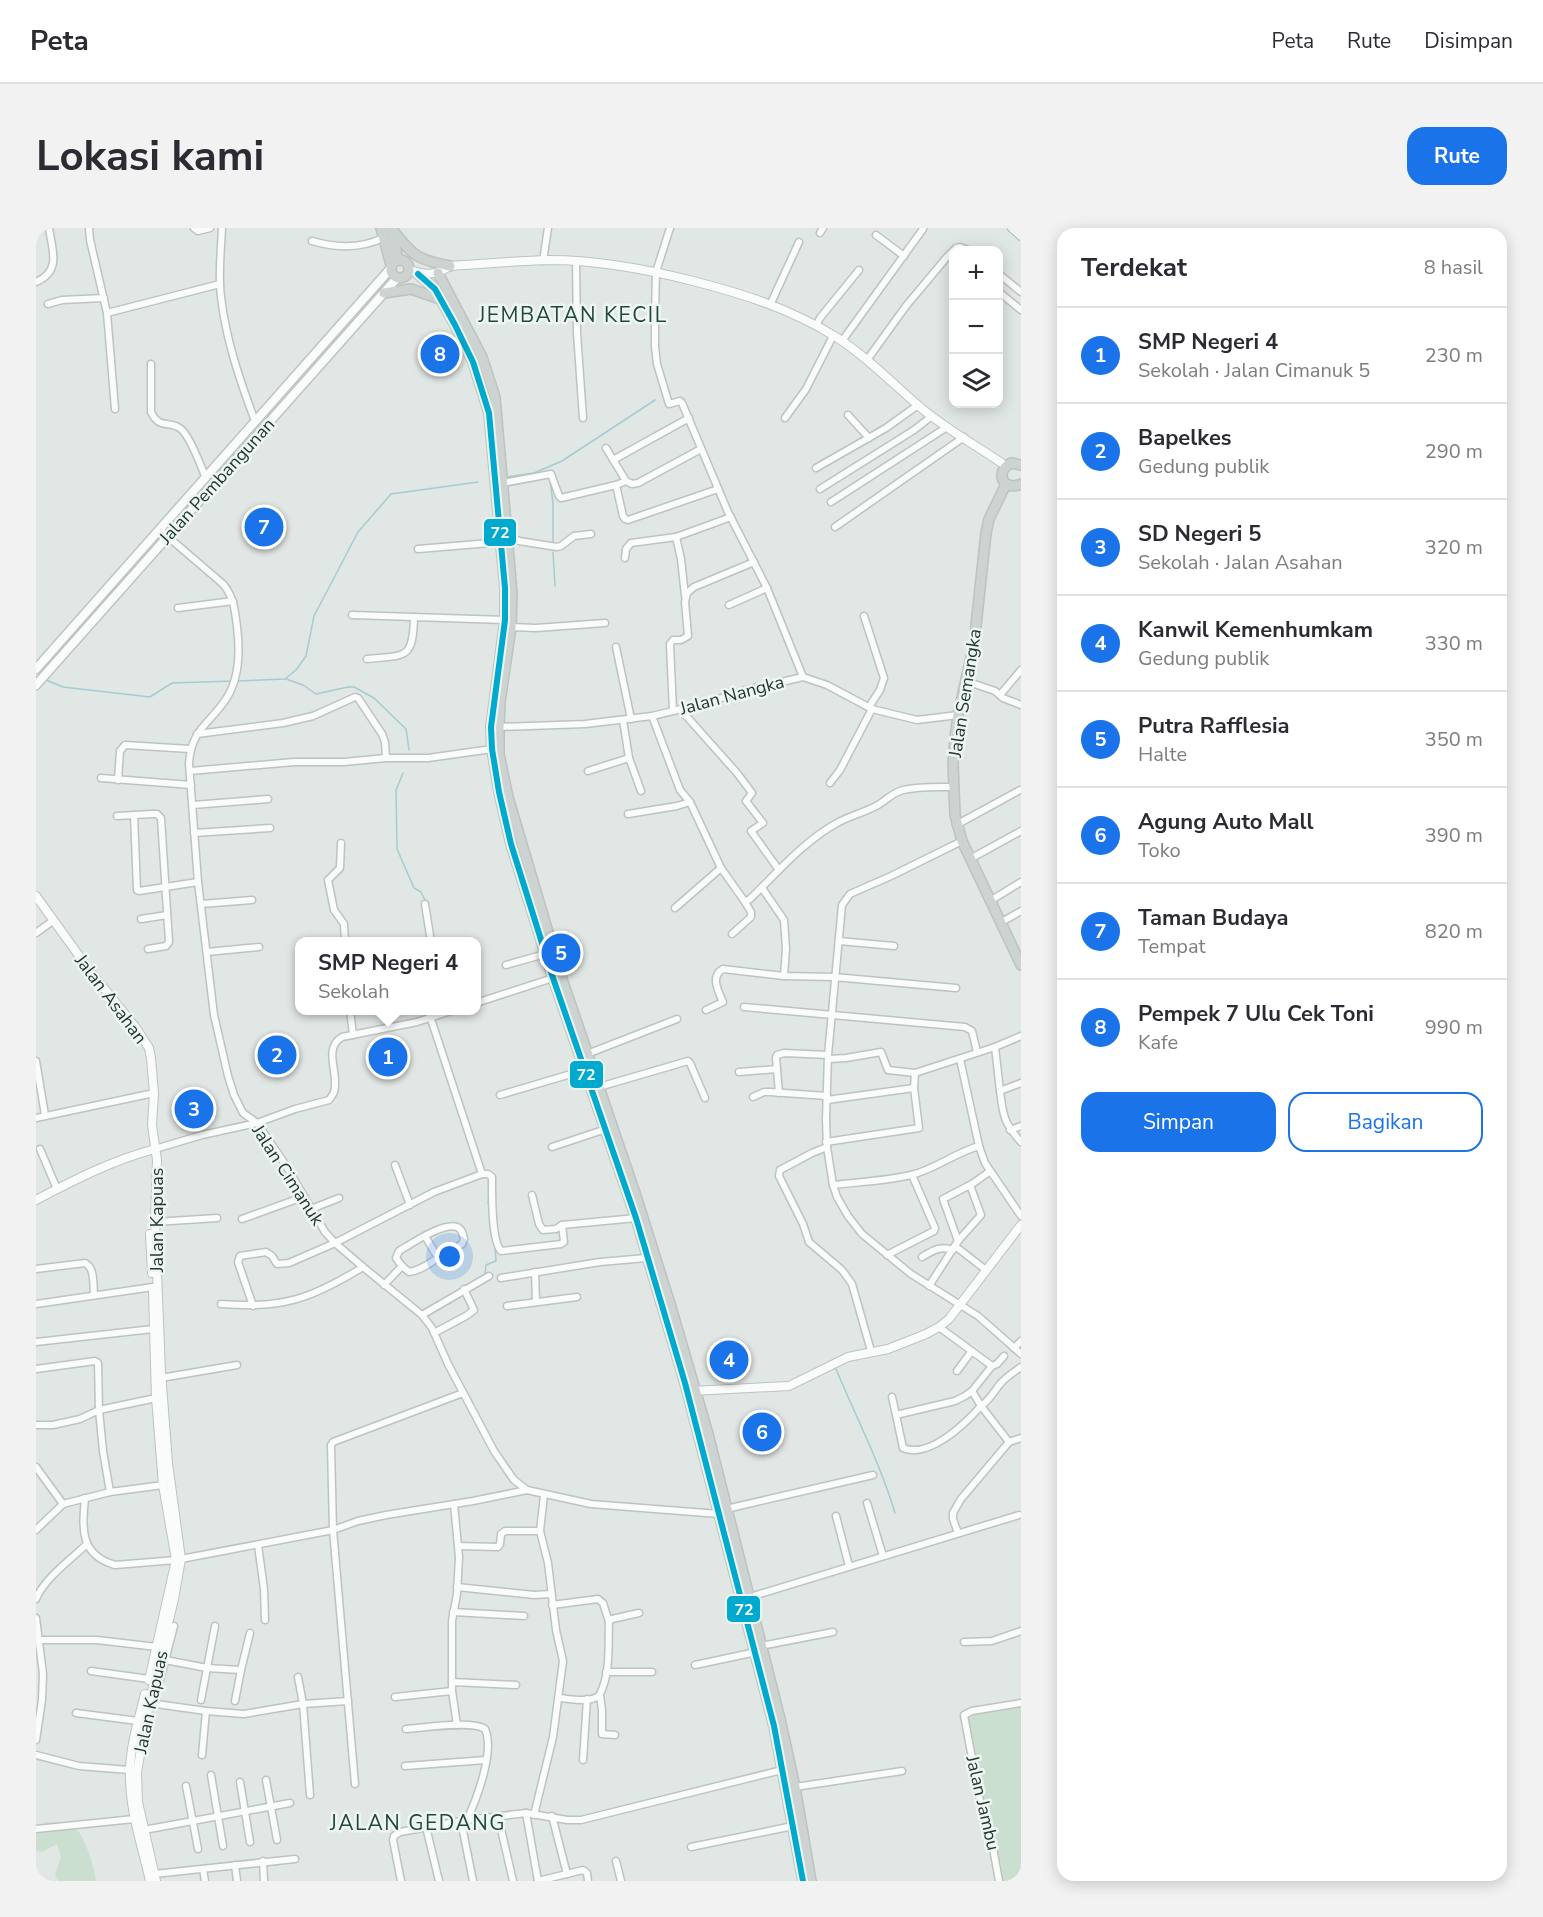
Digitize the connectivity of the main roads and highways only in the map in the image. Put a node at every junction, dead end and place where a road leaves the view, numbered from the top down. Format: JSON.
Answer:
{"nodes":[{"id":1,"x":381,"y":228,"type":"edge"},
{"id":2,"x":390,"y":228,"type":"edge"},
{"id":3,"x":393,"y":264,"type":"junction"},
{"id":4,"x":450,"y":266,"type":"road end"},
{"id":5,"x":414,"y":272,"type":"junction"},
{"id":6,"x":438,"y":273,"type":"road end"},
{"id":7,"x":397,"y":278,"type":"junction"},
{"id":8,"x":384,"y":293,"type":"junction"},
{"id":9,"x":440,"y":299,"type":"junction"},
{"id":10,"x":255,"y":421,"type":"junction"},
{"id":11,"x":261,"y":432,"type":"junction"},
{"id":12,"x":1021,"y":465,"type":"edge"},
{"id":13,"x":1006,"y":484,"type":"junction"},
{"id":14,"x":1021,"y":484,"type":"edge"},
{"id":15,"x":506,"y":540,"type":"junction"},
{"id":16,"x":508,"y":624,"type":"junction"},
{"id":17,"x":64,"y":638,"type":"junction"},
{"id":18,"x":72,"y":643,"type":"junction"},
{"id":19,"x":36,"y":669,"type":"edge"},
{"id":20,"x":36,"y":685,"type":"edge"},
{"id":21,"x":532,"y":892,"type":"junction"},
{"id":22,"x":1017,"y":948,"type":"edge"},
{"id":23,"x":1021,"y":965,"type":"edge"},
{"id":24,"x":557,"y":977,"type":"junction"},
{"id":25,"x":588,"y":1070,"type":"junction"},
{"id":26,"x":691,"y":1391,"type":"junction"},
{"id":27,"x":722,"y":1512,"type":"junction"},
{"id":28,"x":759,"y":1649,"type":"junction"},
{"id":29,"x":787,"y":1769,"type":"junction"},
{"id":30,"x":803,"y":1881,"type":"edge"},
{"id":31,"x":811,"y":1881,"type":"edge"}],
"edges":[{"from":1,"to":3,"type":"main road"},
{"from":2,"to":3,"type":"main road"},
{"from":2,"to":4,"type":"main road"},
{"from":3,"to":5,"type":"main road"},
{"from":3,"to":7,"type":"main road"},
{"from":3,"to":10,"type":"main road","name":"Jalan Pembangunan"},
{"from":5,"to":7,"type":"main road"},
{"from":5,"to":9,"type":"main road"},
{"from":6,"to":15,"type":"main road"},
{"from":7,"to":8,"type":"main road","name":"Jalan Pembangunan"},
{"from":8,"to":9,"type":"main road"},
{"from":8,"to":11,"type":"main road","name":"Jalan Pembangunan"},
{"from":9,"to":15,"type":"main road"},
{"from":10,"to":11,"type":"main road"},
{"from":10,"to":17,"type":"main road","name":"Jalan Pembangunan"},
{"from":11,"to":18,"type":"main road","name":"Jalan Pembangunan"},
{"from":12,"to":13,"type":"main road"},
{"from":13,"to":14,"type":"main road"},
{"from":13,"to":22,"type":"main road","name":"Jalan Semangka"},
{"from":15,"to":16,"type":"main road"},
{"from":16,"to":21,"type":"main road"},
{"from":16,"to":21,"type":"main road"},
{"from":17,"to":18,"type":"main road"},
{"from":17,"to":19,"type":"main road","name":"Jalan Pembangunan"},
{"from":18,"to":20,"type":"main road","name":"Jalan Pembangunan"},
{"from":21,"to":24,"type":"main road"},
{"from":21,"to":24,"type":"main road"},
{"from":22,"to":23,"type":"main road","name":"Jalan Semangka"},
{"from":24,"to":25,"type":"main road"},
{"from":24,"to":25,"type":"main road"},
{"from":25,"to":26,"type":"main road"},
{"from":25,"to":26,"type":"main road"},
{"from":26,"to":27,"type":"main road"},
{"from":27,"to":28,"type":"main road"},
{"from":27,"to":28,"type":"main road"},
{"from":28,"to":29,"type":"main road"},
{"from":29,"to":30,"type":"main road"},
{"from":29,"to":31,"type":"main road"}]}
